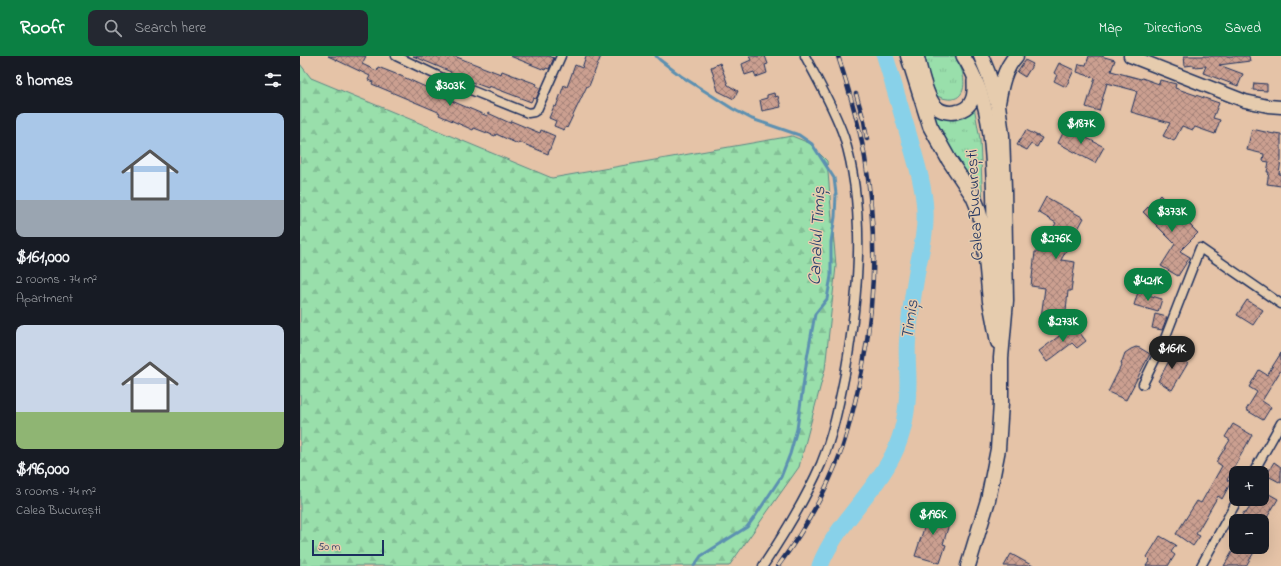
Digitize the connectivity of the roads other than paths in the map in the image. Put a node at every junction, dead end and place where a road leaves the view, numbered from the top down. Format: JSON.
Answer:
{"nodes":[{"id":1,"x":396,"y":56,"type":"edge"},
{"id":2,"x":561,"y":56,"type":"edge"},
{"id":3,"x":805,"y":56,"type":"edge"},
{"id":4,"x":908,"y":56,"type":"edge"},
{"id":5,"x":917,"y":56,"type":"edge"},
{"id":6,"x":963,"y":56,"type":"edge"},
{"id":7,"x":981,"y":56,"type":"edge"},
{"id":8,"x":1016,"y":56,"type":"edge"},
{"id":9,"x":1130,"y":56,"type":"edge"},
{"id":10,"x":974,"y":77,"type":"junction"},
{"id":11,"x":998,"y":105,"type":"junction"},
{"id":12,"x":1281,"y":107,"type":"edge"},
{"id":13,"x":1281,"y":304,"type":"edge"},
{"id":14,"x":1001,"y":358,"type":"junction"},
{"id":15,"x":1143,"y":384,"type":"dead end"},
{"id":16,"x":1281,"y":423,"type":"edge"},
{"id":17,"x":1257,"y":466,"type":"edge"},
{"id":18,"x":1234,"y":506,"type":"edge"},
{"id":19,"x":763,"y":566,"type":"edge"},
{"id":20,"x":968,"y":566,"type":"edge"},
{"id":21,"x":1201,"y":566,"type":"edge"}],
"edges":[{"from":1,"to":2,"type":"street"},
{"from":3,"to":19,"type":"street"},
{"from":4,"to":14,"type":"highway"},
{"from":5,"to":10,"type":"main road"},
{"from":6,"to":10,"type":"main road","name":"Calea București"},
{"from":7,"to":11,"type":"highway","name":"Calea București"},
{"from":8,"to":11,"type":"highway"},
{"from":9,"to":12,"type":"main road"},
{"from":10,"to":14,"type":"main road","name":"Calea București"},
{"from":11,"to":14,"type":"highway","name":"Calea București"},
{"from":13,"to":15,"type":"street"},
{"from":14,"to":20,"type":"highway","name":"Calea București"},
{"from":16,"to":17,"type":"street"},
{"from":18,"to":21,"type":"street"}]}
